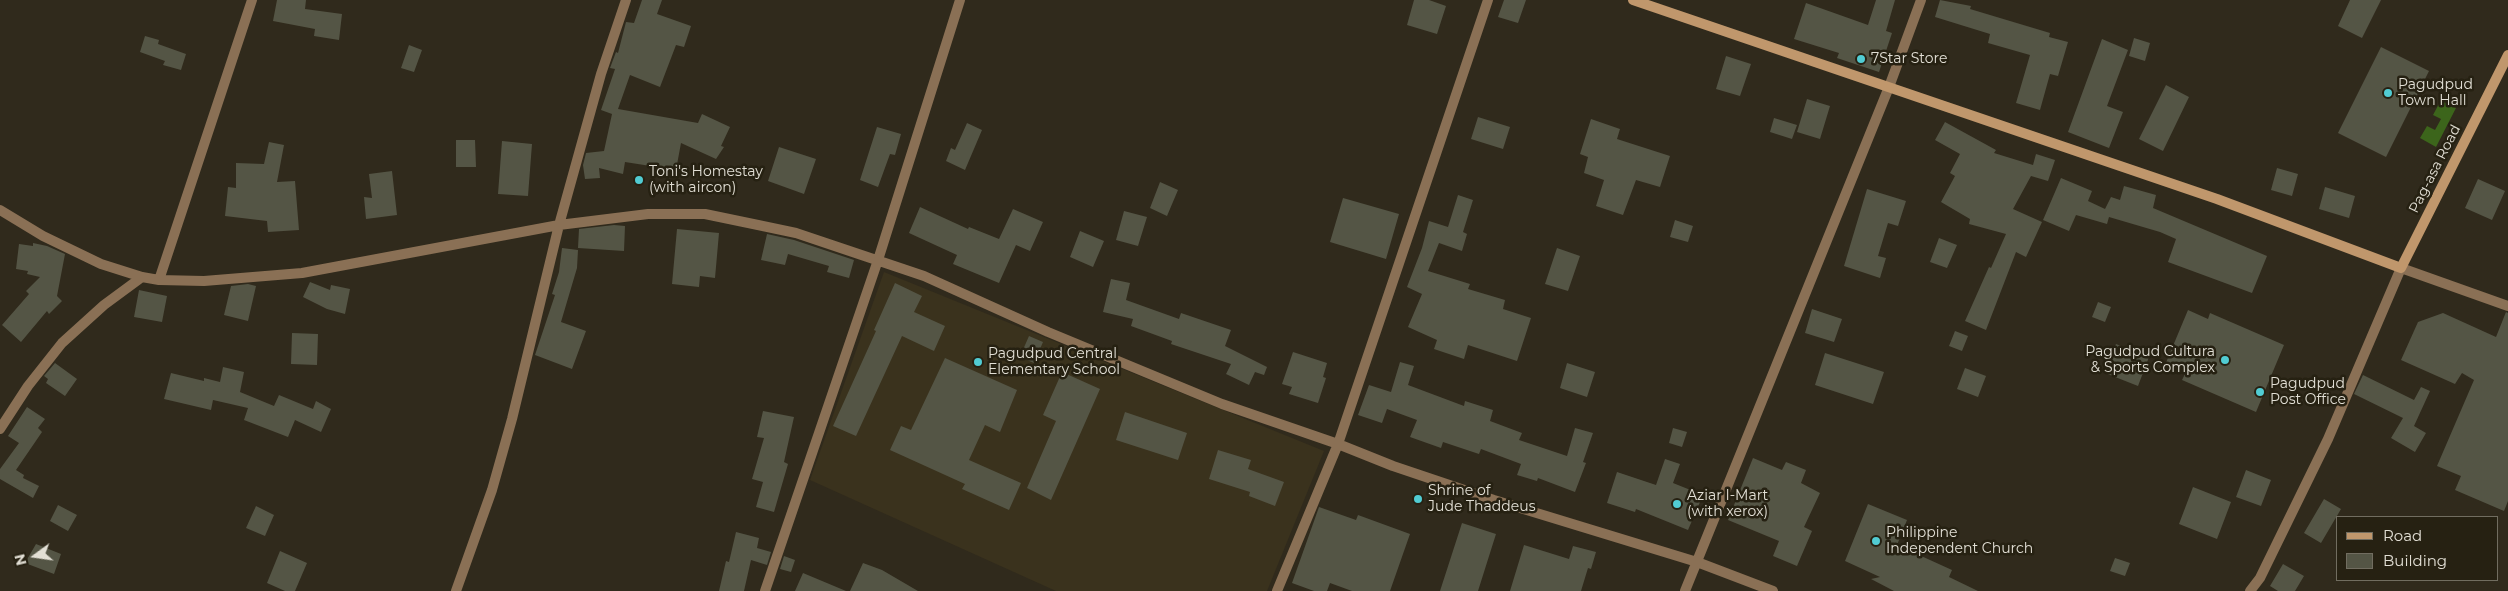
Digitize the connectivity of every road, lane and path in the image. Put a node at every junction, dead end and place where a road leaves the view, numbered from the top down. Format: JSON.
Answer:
{"nodes":[{"id":1,"x":252,"y":0,"type":"edge"},
{"id":2,"x":626,"y":0,"type":"edge"},
{"id":3,"x":960,"y":0,"type":"edge"},
{"id":4,"x":1488,"y":0,"type":"edge"},
{"id":5,"x":1633,"y":0,"type":"edge"},
{"id":6,"x":1921,"y":0,"type":"edge"},
{"id":7,"x":2508,"y":56,"type":"edge"},
{"id":8,"x":1889,"y":87,"type":"junction"},
{"id":9,"x":0,"y":210,"type":"edge"},
{"id":10,"x":559,"y":225,"type":"junction"},
{"id":11,"x":878,"y":260,"type":"junction"},
{"id":12,"x":2401,"y":268,"type":"junction"},
{"id":13,"x":142,"y":277,"type":"junction"},
{"id":14,"x":159,"y":280,"type":"junction"},
{"id":15,"x":2508,"y":306,"type":"edge"},
{"id":16,"x":0,"y":429,"type":"edge"},
{"id":17,"x":1338,"y":444,"type":"junction"},
{"id":18,"x":1698,"y":562,"type":"junction"},
{"id":19,"x":456,"y":591,"type":"edge"},
{"id":20,"x":766,"y":591,"type":"edge"},
{"id":21,"x":1277,"y":591,"type":"edge"},
{"id":22,"x":1685,"y":591,"type":"edge"},
{"id":23,"x":1773,"y":591,"type":"edge"},
{"id":24,"x":2250,"y":591,"type":"edge"}],
"edges":[{"from":1,"to":14,"type":"street"},
{"from":2,"to":10,"type":"street"},
{"from":3,"to":11,"type":"street"},
{"from":4,"to":17,"type":"street"},
{"from":5,"to":8,"type":"main road"},
{"from":6,"to":8,"type":"street"},
{"from":7,"to":12,"type":"main road","name":"Pag-asa Road"},
{"from":8,"to":12,"type":"main road"},
{"from":8,"to":18,"type":"street"},
{"from":9,"to":13,"type":"street"},
{"from":10,"to":11,"type":"street"},
{"from":10,"to":14,"type":"street"},
{"from":10,"to":19,"type":"street"},
{"from":11,"to":17,"type":"street"},
{"from":11,"to":20,"type":"street"},
{"from":12,"to":15,"type":"street"},
{"from":12,"to":24,"type":"street"},
{"from":13,"to":14,"type":"street"},
{"from":13,"to":16,"type":"street"},
{"from":17,"to":18,"type":"street"},
{"from":17,"to":21,"type":"street"},
{"from":18,"to":22,"type":"street"},
{"from":18,"to":23,"type":"street"}]}
